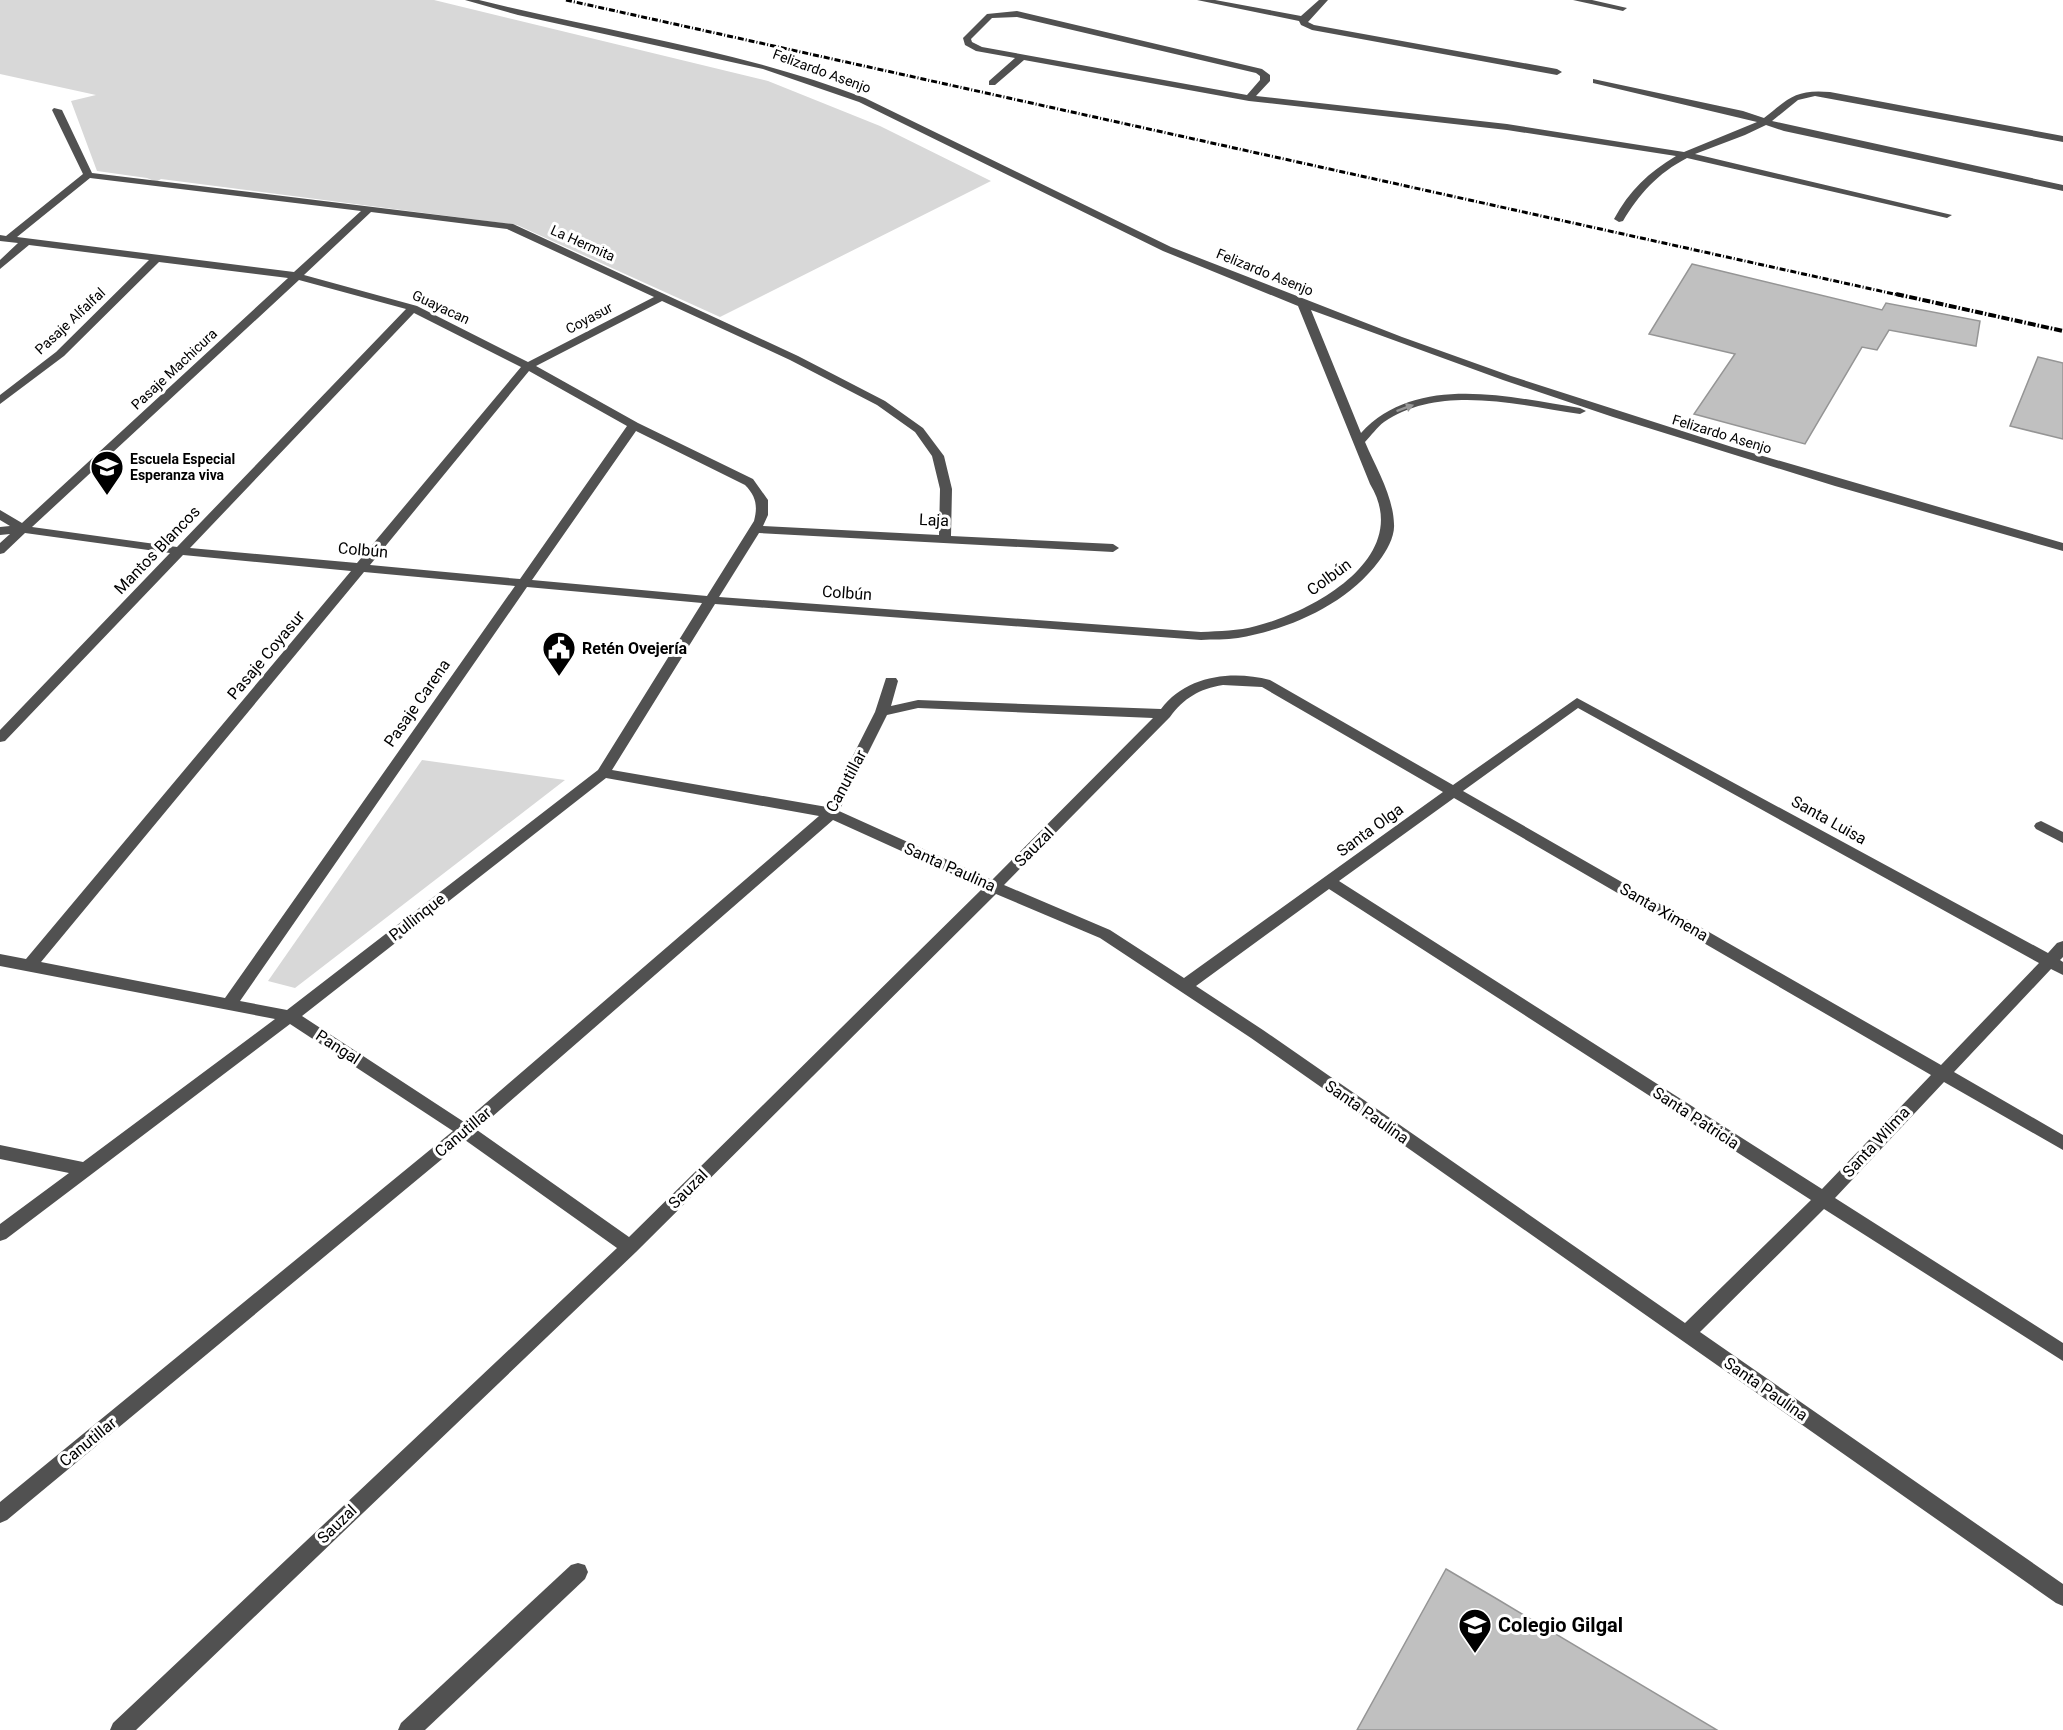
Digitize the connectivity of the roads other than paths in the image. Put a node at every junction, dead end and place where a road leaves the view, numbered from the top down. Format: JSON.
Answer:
{"nodes":[{"id":1,"x":469,"y":0,"type":"edge"},
{"id":2,"x":1201,"y":0,"type":"edge"},
{"id":3,"x":1324,"y":0,"type":"edge"},
{"id":4,"x":1577,"y":0,"type":"edge"},
{"id":5,"x":1623,"y":8,"type":"dead end"},
{"id":6,"x":1303,"y":19,"type":"junction"},
{"id":7,"x":1022,"y":57,"type":"junction"},
{"id":8,"x":1557,"y":72,"type":"dead end"},
{"id":9,"x":1596,"y":81,"type":"dead end"},
{"id":10,"x":992,"y":83,"type":"dead end"},
{"id":11,"x":1249,"y":98,"type":"junction"},
{"id":12,"x":57,"y":110,"type":"dead end"},
{"id":13,"x":1766,"y":121,"type":"junction"},
{"id":14,"x":2063,"y":139,"type":"edge"},
{"id":15,"x":1685,"y":155,"type":"junction"},
{"id":16,"x":88,"y":175,"type":"junction"},
{"id":17,"x":2063,"y":188,"type":"edge"},
{"id":18,"x":368,"y":210,"type":"junction"},
{"id":19,"x":1947,"y":215,"type":"dead end"},
{"id":20,"x":1619,"y":219,"type":"dead end"},
{"id":21,"x":4,"y":239,"type":"edge"},
{"id":22,"x":26,"y":242,"type":"junction"},
{"id":23,"x":156,"y":259,"type":"junction"},
{"id":24,"x":0,"y":266,"type":"edge"},
{"id":25,"x":297,"y":276,"type":"junction"},
{"id":26,"x":664,"y":296,"type":"junction"},
{"id":27,"x":1303,"y":304,"type":"junction"},
{"id":28,"x":413,"y":308,"type":"junction"},
{"id":29,"x":528,"y":366,"type":"junction"},
{"id":30,"x":0,"y":401,"type":"edge"},
{"id":31,"x":1619,"y":417,"type":"junction"},
{"id":32,"x":634,"y":425,"type":"junction"},
{"id":33,"x":1359,"y":442,"type":"junction"},
{"id":34,"x":0,"y":514,"type":"edge"},
{"id":35,"x":22,"y":529,"type":"junction"},
{"id":36,"x":754,"y":529,"type":"junction"},
{"id":37,"x":0,"y":531,"type":"edge"},
{"id":38,"x":945,"y":537,"type":"junction"},
{"id":39,"x":2063,"y":547,"type":"edge"},
{"id":40,"x":1113,"y":548,"type":"dead end"},
{"id":41,"x":0,"y":550,"type":"edge"},
{"id":42,"x":180,"y":551,"type":"junction"},
{"id":43,"x":361,"y":566,"type":"junction"},
{"id":44,"x":523,"y":581,"type":"junction"},
{"id":45,"x":711,"y":600,"type":"junction"},
{"id":46,"x":891,"y":681,"type":"dead end"},
{"id":47,"x":1265,"y":683,"type":"joint"},
{"id":48,"x":1577,"y":702,"type":"joint"},
{"id":49,"x":882,"y":712,"type":"junction"},
{"id":50,"x":1165,"y":714,"type":"junction"},
{"id":51,"x":0,"y":738,"type":"edge"},
{"id":52,"x":603,"y":773,"type":"junction"},
{"id":53,"x":1455,"y":790,"type":"junction"},
{"id":54,"x":831,"y":813,"type":"junction"},
{"id":55,"x":2041,"y":826,"type":"dead end"},
{"id":56,"x":2063,"y":838,"type":"edge"},
{"id":57,"x":1329,"y":882,"type":"junction"},
{"id":58,"x":994,"y":887,"type":"junction"},
{"id":59,"x":2063,"y":947,"type":"edge"},
{"id":60,"x":0,"y":960,"type":"edge"},
{"id":61,"x":30,"y":965,"type":"junction"},
{"id":62,"x":2056,"y":965,"type":"edge"},
{"id":63,"x":1184,"y":986,"type":"junction"},
{"id":64,"x":230,"y":1003,"type":"junction"},
{"id":65,"x":290,"y":1016,"type":"junction"},
{"id":66,"x":1942,"y":1073,"type":"junction"},
{"id":67,"x":465,"y":1131,"type":"junction"},
{"id":68,"x":2063,"y":1143,"type":"edge"},
{"id":69,"x":0,"y":1152,"type":"edge"},
{"id":70,"x":85,"y":1169,"type":"junction"},
{"id":71,"x":1822,"y":1199,"type":"junction"},
{"id":72,"x":0,"y":1233,"type":"edge"},
{"id":73,"x":630,"y":1247,"type":"junction"},
{"id":74,"x":1686,"y":1334,"type":"junction"},
{"id":75,"x":2063,"y":1353,"type":"edge"},
{"id":76,"x":0,"y":1514,"type":"edge"},
{"id":77,"x":578,"y":1572,"type":"dead end"},
{"id":78,"x":2063,"y":1596,"type":"edge"},
{"id":79,"x":121,"y":1730,"type":"edge"},
{"id":80,"x":409,"y":1730,"type":"edge"}],
"edges":[{"from":1,"to":27,"type":"street","name":"Felizardo Asenjo"},
{"from":2,"to":6,"type":"street"},
{"from":3,"to":6,"type":"street"},
{"from":4,"to":5,"type":"street"},
{"from":6,"to":8,"type":"street"},
{"from":7,"to":10,"type":"street"},
{"from":7,"to":11,"type":"street"},
{"from":7,"to":11,"type":"street"},
{"from":9,"to":13,"type":"street"},
{"from":11,"to":15,"type":"street"},
{"from":12,"to":16,"type":"street"},
{"from":13,"to":14,"type":"street"},
{"from":13,"to":15,"type":"street"},
{"from":13,"to":17,"type":"street"},
{"from":15,"to":19,"type":"street"},
{"from":15,"to":20,"type":"street"},
{"from":16,"to":18,"type":"street","name":"La Hermita"},
{"from":16,"to":21,"type":"street"},
{"from":18,"to":25,"type":"street","name":"Pasaje Machicura"},
{"from":18,"to":26,"type":"street","name":"La Hermita"},
{"from":21,"to":22,"type":"street","name":"Guayacan"},
{"from":22,"to":23,"type":"street","name":"Guayacan"},
{"from":22,"to":24,"type":"street"},
{"from":23,"to":25,"type":"street","name":"Guayacan"},
{"from":23,"to":30,"type":"street","name":"Pasaje Alfalfal"},
{"from":25,"to":28,"type":"street","name":"Guayacan"},
{"from":25,"to":35,"type":"street","name":"Pasaje Machicura"},
{"from":26,"to":29,"type":"street","name":"Coyasur"},
{"from":26,"to":38,"type":"street","name":"La Hermita"},
{"from":27,"to":31,"type":"street","name":"Felizardo Asenjo"},
{"from":27,"to":33,"type":"street","name":"Colbún"},
{"from":28,"to":29,"type":"street","name":"Guayacan"},
{"from":28,"to":42,"type":"street","name":"Mantos Blancos"},
{"from":29,"to":32,"type":"street","name":"Guayacan"},
{"from":29,"to":43,"type":"street","name":"Pasaje Coyasur"},
{"from":33,"to":31,"type":"street","one_way":true},
{"from":31,"to":39,"type":"street","name":"Felizardo Asenjo"},
{"from":32,"to":36,"type":"street","name":"Guayacan"},
{"from":32,"to":44,"type":"street","name":"Pasaje Carena"},
{"from":33,"to":45,"type":"street","name":"Colbún"},
{"from":34,"to":35,"type":"street","name":"Colbún"},
{"from":35,"to":37,"type":"street","name":"Colbún"},
{"from":35,"to":41,"type":"street","name":"Pasaje Machicura"},
{"from":35,"to":42,"type":"street","name":"Colbún"},
{"from":36,"to":38,"type":"street","name":"Laja"},
{"from":36,"to":45,"type":"street","name":"Pullinque"},
{"from":38,"to":40,"type":"street","name":"Laja"},
{"from":42,"to":43,"type":"street","name":"Colbún"},
{"from":42,"to":51,"type":"street","name":"Mantos Blancos"},
{"from":43,"to":44,"type":"street","name":"Colbún"},
{"from":43,"to":61,"type":"street","name":"Pasaje Coyasur"},
{"from":44,"to":45,"type":"street","name":"Colbún"},
{"from":44,"to":64,"type":"street","name":"Pasaje Carena"},
{"from":45,"to":52,"type":"street","name":"Pullinque"},
{"from":46,"to":49,"type":"street","name":"Canutillar"},
{"from":47,"to":50,"type":"street","name":"Sauzal"},
{"from":47,"to":53,"type":"street","name":"Santa Ximena"},
{"from":48,"to":53,"type":"street","name":"Santa Olga"},
{"from":48,"to":62,"type":"street","name":"Santa Luisa"},
{"from":49,"to":50,"type":"street"},
{"from":49,"to":54,"type":"street","name":"Canutillar"},
{"from":50,"to":58,"type":"street","name":"Sauzal"},
{"from":52,"to":54,"type":"street","name":"Santa Paulina"},
{"from":52,"to":65,"type":"street","name":"Pullinque"},
{"from":53,"to":57,"type":"street","name":"Santa Olga"},
{"from":53,"to":66,"type":"street","name":"Santa Ximena"},
{"from":54,"to":58,"type":"street","name":"Santa Paulina"},
{"from":54,"to":67,"type":"street","name":"Canutillar"},
{"from":55,"to":56,"type":"street"},
{"from":57,"to":63,"type":"street","name":"Santa Olga"},
{"from":57,"to":71,"type":"street","name":"Santa Patricia"},
{"from":58,"to":63,"type":"street","name":"Santa Paulina"},
{"from":58,"to":73,"type":"street","name":"Sauzal"},
{"from":59,"to":62,"type":"street","name":"Santa Wilma"},
{"from":60,"to":61,"type":"street","name":"Pangal"},
{"from":61,"to":64,"type":"street","name":"Pangal"},
{"from":62,"to":66,"type":"street","name":"Santa Wilma"},
{"from":63,"to":74,"type":"street","name":"Santa Paulina"},
{"from":64,"to":65,"type":"street","name":"Pangal"},
{"from":65,"to":67,"type":"street","name":"Pangal"},
{"from":65,"to":70,"type":"street","name":"Pullinque"},
{"from":66,"to":68,"type":"street","name":"Santa Ximena"},
{"from":66,"to":71,"type":"street","name":"Santa Wilma"},
{"from":67,"to":73,"type":"street","name":"Pangal"},
{"from":67,"to":76,"type":"street","name":"Canutillar"},
{"from":69,"to":70,"type":"street"},
{"from":70,"to":72,"type":"street","name":"Pullinque"},
{"from":71,"to":74,"type":"street","name":"Santa Wilma"},
{"from":71,"to":75,"type":"street","name":"Santa Patricia"},
{"from":73,"to":79,"type":"street","name":"Sauzal"},
{"from":74,"to":78,"type":"street","name":"Santa Paulina"},
{"from":77,"to":80,"type":"street"}]}
